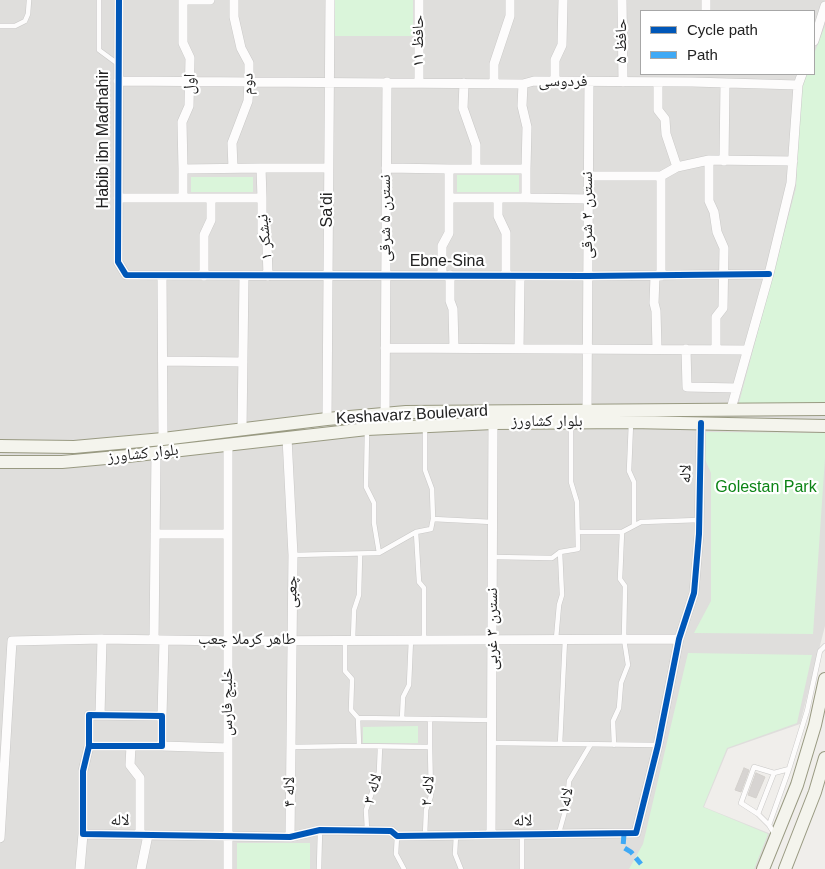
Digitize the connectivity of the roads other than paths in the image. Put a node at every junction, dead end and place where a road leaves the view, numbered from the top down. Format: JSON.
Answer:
{"nodes":[{"id":1,"x":29,"y":0,"type":"edge"},
{"id":2,"x":98,"y":0,"type":"edge"},
{"id":3,"x":119,"y":0,"type":"edge"},
{"id":4,"x":183,"y":0,"type":"edge"},
{"id":5,"x":210,"y":0,"type":"edge"},
{"id":6,"x":234,"y":0,"type":"edge"},
{"id":7,"x":330,"y":0,"type":"edge"},
{"id":8,"x":419,"y":0,"type":"edge"},
{"id":9,"x":510,"y":0,"type":"edge"},
{"id":10,"x":563,"y":0,"type":"edge"},
{"id":11,"x":622,"y":0,"type":"edge"},
{"id":12,"x":825,"y":6,"type":"edge"},
{"id":13,"x":0,"y":26,"type":"edge"},
{"id":14,"x":815,"y":38,"type":"edge"},
{"id":15,"x":118,"y":65,"type":"junction"},
{"id":16,"x":802,"y":75,"type":"edge"},
{"id":17,"x":692,"y":78,"type":"edge"},
{"id":18,"x":118,"y":81,"type":"junction"},
{"id":19,"x":190,"y":81,"type":"junction"},
{"id":20,"x":249,"y":81,"type":"junction"},
{"id":21,"x":329,"y":81,"type":"junction"},
{"id":22,"x":555,"y":81,"type":"junction"},
{"id":23,"x":387,"y":82,"type":"junction"},
{"id":24,"x":419,"y":82,"type":"junction"},
{"id":25,"x":589,"y":82,"type":"junction"},
{"id":26,"x":623,"y":82,"type":"junction"},
{"id":27,"x":658,"y":82,"type":"junction"},
{"id":28,"x":464,"y":83,"type":"junction"},
{"id":29,"x":725,"y":83,"type":"junction"},
{"id":30,"x":494,"y":84,"type":"junction"},
{"id":31,"x":523,"y":84,"type":"junction"},
{"id":32,"x":798,"y":86,"type":"junction"},
{"id":33,"x":709,"y":160,"type":"junction"},
{"id":34,"x":724,"y":161,"type":"junction"},
{"id":35,"x":793,"y":161,"type":"junction"},
{"id":36,"x":677,"y":167,"type":"junction"},
{"id":37,"x":183,"y":168,"type":"junction"},
{"id":38,"x":233,"y":168,"type":"junction"},
{"id":39,"x":261,"y":168,"type":"junction"},
{"id":40,"x":328,"y":168,"type":"junction"},
{"id":41,"x":386,"y":168,"type":"junction"},
{"id":42,"x":449,"y":168,"type":"junction"},
{"id":43,"x":476,"y":169,"type":"junction"},
{"id":44,"x":526,"y":170,"type":"junction"},
{"id":45,"x":589,"y":176,"type":"junction"},
{"id":46,"x":661,"y":176,"type":"junction"},
{"id":47,"x":118,"y":198,"type":"junction"},
{"id":48,"x":184,"y":198,"type":"junction"},
{"id":49,"x":211,"y":198,"type":"junction"},
{"id":50,"x":262,"y":198,"type":"junction"},
{"id":51,"x":449,"y":198,"type":"junction"},
{"id":52,"x":498,"y":198,"type":"junction"},
{"id":53,"x":526,"y":198,"type":"junction"},
{"id":54,"x":589,"y":199,"type":"junction"},
{"id":55,"x":768,"y":274,"type":"junction"},
{"id":56,"x":126,"y":275,"type":"joint"},
{"id":57,"x":386,"y":275,"type":"junction"},
{"id":58,"x":724,"y":275,"type":"junction"},
{"id":59,"x":162,"y":276,"type":"junction"},
{"id":60,"x":204,"y":276,"type":"junction"},
{"id":61,"x":244,"y":276,"type":"junction"},
{"id":62,"x":268,"y":276,"type":"junction"},
{"id":63,"x":328,"y":276,"type":"junction"},
{"id":64,"x":446,"y":276,"type":"junction"},
{"id":65,"x":506,"y":276,"type":"junction"},
{"id":66,"x":520,"y":276,"type":"junction"},
{"id":67,"x":588,"y":276,"type":"junction"},
{"id":68,"x":658,"y":276,"type":"junction"},
{"id":69,"x":385,"y":348,"type":"junction"},
{"id":70,"x":454,"y":348,"type":"junction"},
{"id":71,"x":518,"y":348,"type":"junction"},
{"id":72,"x":588,"y":348,"type":"junction"},
{"id":73,"x":657,"y":348,"type":"junction"},
{"id":74,"x":686,"y":349,"type":"junction"},
{"id":75,"x":716,"y":349,"type":"junction"},
{"id":76,"x":748,"y":350,"type":"junction"},
{"id":77,"x":163,"y":361,"type":"junction"},
{"id":78,"x":243,"y":362,"type":"junction"},
{"id":79,"x":737,"y":388,"type":"junction"},
{"id":80,"x":588,"y":409,"type":"junction"},
{"id":81,"x":731,"y":409,"type":"junction"},
{"id":82,"x":825,"y":409,"type":"edge"},
{"id":83,"x":385,"y":414,"type":"junction"},
{"id":84,"x":326,"y":419,"type":"junction"},
{"id":85,"x":493,"y":422,"type":"junction"},
{"id":86,"x":571,"y":422,"type":"junction"},
{"id":87,"x":631,"y":422,"type":"junction"},
{"id":88,"x":701,"y":423,"type":"junction"},
{"id":89,"x":425,"y":426,"type":"junction"},
{"id":90,"x":825,"y":426,"type":"edge"},
{"id":91,"x":367,"y":429,"type":"junction"},
{"id":92,"x":242,"y":430,"type":"junction"},
{"id":93,"x":287,"y":438,"type":"junction"},
{"id":94,"x":163,"y":439,"type":"junction"},
{"id":95,"x":228,"y":444,"type":"junction"},
{"id":96,"x":0,"y":446,"type":"edge"},
{"id":97,"x":156,"y":453,"type":"junction"},
{"id":98,"x":0,"y":462,"type":"edge"},
{"id":99,"x":433,"y":519,"type":"junction"},
{"id":100,"x":699,"y":520,"type":"junction"},
{"id":101,"x":494,"y":522,"type":"junction"},
{"id":102,"x":634,"y":526,"type":"junction"},
{"id":103,"x":416,"y":532,"type":"junction"},
{"id":104,"x":579,"y":532,"type":"junction"},
{"id":105,"x":622,"y":532,"type":"junction"},
{"id":106,"x":155,"y":534,"type":"junction"},
{"id":107,"x":228,"y":534,"type":"junction"},
{"id":108,"x":560,"y":552,"type":"junction"},
{"id":109,"x":379,"y":553,"type":"junction"},
{"id":110,"x":293,"y":555,"type":"junction"},
{"id":111,"x":360,"y":555,"type":"junction"},
{"id":112,"x":493,"y":557,"type":"junction"},
{"id":113,"x":102,"y":639,"type":"junction"},
{"id":114,"x":424,"y":639,"type":"junction"},
{"id":115,"x":493,"y":639,"type":"junction"},
{"id":116,"x":561,"y":639,"type":"junction"},
{"id":117,"x":624,"y":639,"type":"junction"},
{"id":118,"x":679,"y":639,"type":"junction"},
{"id":119,"x":159,"y":640,"type":"junction"},
{"id":120,"x":292,"y":640,"type":"junction"},
{"id":121,"x":349,"y":640,"type":"junction"},
{"id":122,"x":411,"y":640,"type":"junction"},
{"id":123,"x":228,"y":641,"type":"junction"},
{"id":124,"x":825,"y":646,"type":"edge"},
{"id":125,"x":825,"y":679,"type":"edge"},
{"id":126,"x":100,"y":715,"type":"junction"},
{"id":127,"x":162,"y":716,"type":"junction"},
{"id":128,"x":358,"y":718,"type":"junction"},
{"id":129,"x":402,"y":719,"type":"junction"},
{"id":130,"x":430,"y":719,"type":"junction"},
{"id":131,"x":492,"y":720,"type":"junction"},
{"id":132,"x":492,"y":743,"type":"junction"},
{"id":133,"x":560,"y":744,"type":"junction"},
{"id":134,"x":591,"y":744,"type":"junction"},
{"id":135,"x":614,"y":745,"type":"junction"},
{"id":136,"x":658,"y":745,"type":"junction"},
{"id":137,"x":89,"y":746,"type":"junction"},
{"id":138,"x":131,"y":746,"type":"junction"},
{"id":139,"x":162,"y":746,"type":"junction"},
{"id":140,"x":359,"y":746,"type":"junction"},
{"id":141,"x":290,"y":747,"type":"junction"},
{"id":142,"x":380,"y":747,"type":"junction"},
{"id":143,"x":430,"y":747,"type":"junction"},
{"id":144,"x":228,"y":748,"type":"junction"},
{"id":145,"x":825,"y":758,"type":"edge"},
{"id":146,"x":789,"y":769,"type":"junction"},
{"id":147,"x":774,"y":773,"type":"junction"},
{"id":148,"x":758,"y":814,"type":"junction"},
{"id":149,"x":769,"y":825,"type":"junction"},
{"id":150,"x":320,"y":830,"type":"junction"},
{"id":151,"x":367,"y":830,"type":"junction"},
{"id":152,"x":83,"y":834,"type":"junction"},
{"id":153,"x":559,"y":834,"type":"junction"},
{"id":154,"x":144,"y":835,"type":"junction"},
{"id":155,"x":456,"y":835,"type":"junction"},
{"id":156,"x":491,"y":835,"type":"junction"},
{"id":157,"x":522,"y":835,"type":"junction"},
{"id":158,"x":228,"y":836,"type":"junction"},
{"id":159,"x":398,"y":836,"type":"junction"},
{"id":160,"x":425,"y":836,"type":"junction"},
{"id":161,"x":776,"y":836,"type":"junction"},
{"id":162,"x":290,"y":837,"type":"junction"},
{"id":163,"x":0,"y":838,"type":"edge"},
{"id":164,"x":80,"y":869,"type":"edge"},
{"id":165,"x":141,"y":869,"type":"edge"},
{"id":166,"x":228,"y":869,"type":"edge"},
{"id":167,"x":319,"y":869,"type":"edge"},
{"id":168,"x":404,"y":869,"type":"edge"},
{"id":169,"x":461,"y":869,"type":"edge"},
{"id":170,"x":522,"y":869,"type":"edge"},
{"id":171,"x":763,"y":869,"type":"edge"},
{"id":172,"x":785,"y":869,"type":"edge"}],
"edges":[{"from":1,"to":13,"type":"lane"},
{"from":2,"to":15,"type":"lane"},
{"from":3,"to":15,"type":"street","name":"Habib ibn Madhahir"},
{"from":4,"to":5,"type":"street"},
{"from":4,"to":19,"type":"street","name":"اول"},
{"from":6,"to":20,"type":"street","name":"دوم"},
{"from":7,"to":21,"type":"street","name":"Sa'di"},
{"from":8,"to":24,"type":"street","name":"حافظ ۱۱"},
{"from":9,"to":30,"type":"street"},
{"from":10,"to":22,"type":"street"},
{"from":11,"to":26,"type":"street","name":"حافظ ۵"},
{"from":12,"to":14,"type":"street"},
{"from":15,"to":18,"type":"street","name":"Habib ibn Madhahir"},
{"from":16,"to":32,"type":"street"},
{"from":17,"to":27,"type":"street","name":"فردوسی"},
{"from":17,"to":29,"type":"street","name":"فردوسی"},
{"from":18,"to":19,"type":"street","name":"فردوسی"},
{"from":18,"to":47,"type":"street","name":"Habib ibn Madhahir"},
{"from":19,"to":20,"type":"street","name":"فردوسی"},
{"from":19,"to":37,"type":"street","name":"اول"},
{"from":20,"to":21,"type":"street","name":"فردوسی"},
{"from":20,"to":38,"type":"street","name":"دوم"},
{"from":21,"to":23,"type":"street","name":"فردوسی"},
{"from":21,"to":40,"type":"street","name":"Sa'di"},
{"from":22,"to":25,"type":"street","name":"فردوسی"},
{"from":22,"to":31,"type":"street","name":"فردوسی"},
{"from":23,"to":24,"type":"street","name":"فردوسی"},
{"from":23,"to":41,"type":"street","name":"نسترن ۵ شرقی"},
{"from":24,"to":28,"type":"street","name":"فردوسی"},
{"from":25,"to":26,"type":"street","name":"فردوسی"},
{"from":25,"to":45,"type":"street","name":"نسترن ۲ شرقی"},
{"from":26,"to":27,"type":"street","name":"فردوسی"},
{"from":27,"to":36,"type":"street"},
{"from":28,"to":30,"type":"street","name":"فردوسی"},
{"from":28,"to":43,"type":"street"},
{"from":29,"to":32,"type":"street","name":"فردوسی"},
{"from":29,"to":34,"type":"street"},
{"from":30,"to":31,"type":"street","name":"فردوسی"},
{"from":31,"to":44,"type":"street"},
{"from":32,"to":35,"type":"street"},
{"from":33,"to":34,"type":"street"},
{"from":33,"to":36,"type":"street"},
{"from":33,"to":58,"type":"street"},
{"from":34,"to":35,"type":"street"},
{"from":35,"to":55,"type":"street"},
{"from":36,"to":46,"type":"street"},
{"from":37,"to":38,"type":"street"},
{"from":37,"to":48,"type":"street","name":"اول"},
{"from":38,"to":39,"type":"street"},
{"from":39,"to":40,"type":"street"},
{"from":39,"to":50,"type":"street","name":"نیشکر ۱"},
{"from":40,"to":63,"type":"street","name":"Sa'di"},
{"from":41,"to":42,"type":"street"},
{"from":41,"to":57,"type":"street","name":"نسترن ۵ شرقی"},
{"from":42,"to":43,"type":"street"},
{"from":42,"to":51,"type":"street"},
{"from":43,"to":44,"type":"street"},
{"from":44,"to":53,"type":"street"},
{"from":45,"to":46,"type":"street"},
{"from":45,"to":54,"type":"street","name":"نسترن ۲ شرقی"},
{"from":46,"to":68,"type":"street"},
{"from":47,"to":48,"type":"street"},
{"from":47,"to":56,"type":"street","name":"Habib ibn Madhahir"},
{"from":48,"to":49,"type":"street"},
{"from":49,"to":50,"type":"street"},
{"from":49,"to":60,"type":"street"},
{"from":50,"to":62,"type":"street","name":"نیشکر ۱"},
{"from":51,"to":52,"type":"street"},
{"from":51,"to":64,"type":"street"},
{"from":52,"to":53,"type":"street"},
{"from":52,"to":65,"type":"street"},
{"from":53,"to":54,"type":"street"},
{"from":54,"to":67,"type":"street","name":"نسترن ۲ شرقی"},
{"from":55,"to":58,"type":"street","name":"Ebne-Sina"},
{"from":55,"to":76,"type":"street"},
{"from":56,"to":59,"type":"street","name":"Ebne-Sina"},
{"from":57,"to":63,"type":"street","name":"Ebne-Sina"},
{"from":57,"to":64,"type":"street","name":"Ebne-Sina"},
{"from":57,"to":69,"type":"street","name":"نسترن ۵ شرقی"},
{"from":58,"to":68,"type":"street","name":"Ebne-Sina"},
{"from":58,"to":75,"type":"street"},
{"from":59,"to":60,"type":"street","name":"Ebne-Sina"},
{"from":59,"to":77,"type":"street"},
{"from":60,"to":61,"type":"street","name":"Ebne-Sina"},
{"from":61,"to":62,"type":"street","name":"Ebne-Sina"},
{"from":61,"to":78,"type":"street"},
{"from":62,"to":63,"type":"street","name":"Ebne-Sina"},
{"from":63,"to":84,"type":"street","name":"Sa'di"},
{"from":64,"to":65,"type":"street","name":"Ebne-Sina"},
{"from":64,"to":70,"type":"street"},
{"from":65,"to":66,"type":"street","name":"Ebne-Sina"},
{"from":66,"to":67,"type":"street","name":"Ebne-Sina"},
{"from":66,"to":71,"type":"street"},
{"from":67,"to":68,"type":"street","name":"Ebne-Sina"},
{"from":67,"to":72,"type":"street","name":"نسترن ۲ شرقی"},
{"from":68,"to":73,"type":"street"},
{"from":69,"to":70,"type":"street"},
{"from":69,"to":83,"type":"street","name":"نسترن ۵ شرقی"},
{"from":70,"to":71,"type":"street"},
{"from":71,"to":72,"type":"street"},
{"from":72,"to":73,"type":"street"},
{"from":72,"to":80,"type":"street","name":"نسترن ۲ شرقی"},
{"from":73,"to":74,"type":"street"},
{"from":74,"to":75,"type":"street"},
{"from":74,"to":79,"type":"street"},
{"from":75,"to":76,"type":"street"},
{"from":76,"to":79,"type":"street"},
{"from":77,"to":78,"type":"street"},
{"from":77,"to":94,"type":"street"},
{"from":78,"to":92,"type":"street"},
{"from":79,"to":81,"type":"street"},
{"from":80,"to":81,"type":"main road","name":"Keshavarz Boulevard"},
{"from":80,"to":83,"type":"main road","name":"Keshavarz Boulevard"},
{"from":81,"to":82,"type":"main road","name":"Keshavarz Boulevard"},
{"from":83,"to":84,"type":"main road","name":"Keshavarz Boulevard"},
{"from":84,"to":92,"type":"main road","name":"Keshavarz Boulevard"},
{"from":85,"to":86,"type":"main road","name":"بلوار کشاورز"},
{"from":85,"to":89,"type":"main road","name":"بلوار کشاورز"},
{"from":85,"to":101,"type":"street","name":"نسترن ۳ غربی"},
{"from":86,"to":87,"type":"main road","name":"بلوار کشاورز"},
{"from":86,"to":104,"type":"lane"},
{"from":87,"to":88,"type":"main road","name":"بلوار کشاورز"},
{"from":87,"to":102,"type":"lane"},
{"from":88,"to":90,"type":"main road","name":"بلوار کشاورز"},
{"from":88,"to":100,"type":"street","name":"لاله"},
{"from":89,"to":91,"type":"main road","name":"بلوار کشاورز"},
{"from":89,"to":99,"type":"lane"},
{"from":91,"to":93,"type":"main road","name":"بلوار کشاورز"},
{"from":91,"to":109,"type":"lane"},
{"from":92,"to":94,"type":"main road","name":"Keshavarz Boulevard"},
{"from":93,"to":95,"type":"main road","name":"بلوار کشاورز"},
{"from":93,"to":110,"type":"street","name":"چعبی"},
{"from":94,"to":96,"type":"main road","name":"Keshavarz Boulevard"},
{"from":95,"to":97,"type":"main road","name":"بلوار کشاورز"},
{"from":95,"to":107,"type":"street","name":"خلیج فارس"},
{"from":97,"to":98,"type":"main road","name":"بلوار کشاورز"},
{"from":97,"to":106,"type":"street"},
{"from":99,"to":101,"type":"lane"},
{"from":99,"to":103,"type":"lane"},
{"from":100,"to":102,"type":"lane"},
{"from":100,"to":118,"type":"street","name":"لاله"},
{"from":101,"to":112,"type":"street","name":"نسترن ۳ غربی"},
{"from":102,"to":105,"type":"lane"},
{"from":103,"to":109,"type":"lane"},
{"from":103,"to":114,"type":"lane"},
{"from":104,"to":105,"type":"lane"},
{"from":104,"to":108,"type":"lane"},
{"from":105,"to":117,"type":"lane"},
{"from":106,"to":107,"type":"street"},
{"from":106,"to":119,"type":"street"},
{"from":107,"to":123,"type":"street","name":"خلیج فارس"},
{"from":108,"to":112,"type":"lane"},
{"from":108,"to":116,"type":"lane"},
{"from":109,"to":111,"type":"lane"},
{"from":110,"to":111,"type":"lane"},
{"from":110,"to":120,"type":"street","name":"چعبی"},
{"from":111,"to":121,"type":"lane"},
{"from":112,"to":115,"type":"street","name":"نسترن ۳ غربی"},
{"from":113,"to":119,"type":"street","name":"طاهر کرملا چعب"},
{"from":113,"to":126,"type":"street"},
{"from":113,"to":163,"type":"street","name":"طاهر کرملا چعب"},
{"from":114,"to":115,"type":"street","name":"طاهر کرملا چعب"},
{"from":114,"to":122,"type":"street","name":"طاهر کرملا چعب"},
{"from":115,"to":116,"type":"street","name":"طاهر کرملا چعب"},
{"from":115,"to":131,"type":"street","name":"نسترن ۳ غربی"},
{"from":116,"to":117,"type":"street","name":"طاهر کرملا چعب"},
{"from":116,"to":133,"type":"lane"},
{"from":117,"to":118,"type":"street","name":"طاهر کرملا چعب"},
{"from":117,"to":135,"type":"lane"},
{"from":118,"to":136,"type":"street","name":"لاله"},
{"from":119,"to":123,"type":"street","name":"طاهر کرملا چعب"},
{"from":119,"to":127,"type":"street"},
{"from":120,"to":121,"type":"street","name":"طاهر کرملا چعب"},
{"from":120,"to":123,"type":"street","name":"طاهر کرملا چعب"},
{"from":120,"to":141,"type":"street","name":"چعبی"},
{"from":121,"to":122,"type":"street","name":"طاهر کرملا چعب"},
{"from":121,"to":128,"type":"lane"},
{"from":122,"to":129,"type":"lane"},
{"from":123,"to":144,"type":"street","name":"خلیج فارس"},
{"from":124,"to":146,"type":"lane"},
{"from":125,"to":161,"type":"main road"},
{"from":126,"to":127,"type":"street"},
{"from":126,"to":137,"type":"street"},
{"from":127,"to":139,"type":"street"},
{"from":128,"to":129,"type":"lane"},
{"from":128,"to":140,"type":"lane"},
{"from":129,"to":130,"type":"lane"},
{"from":130,"to":131,"type":"lane"},
{"from":130,"to":143,"type":"lane","name":"لاله ۲"},
{"from":131,"to":132,"type":"street","name":"نسترن ۳ غربی"},
{"from":132,"to":133,"type":"lane"},
{"from":132,"to":156,"type":"street","name":"نسترن ۳ غربی"},
{"from":133,"to":134,"type":"lane"},
{"from":134,"to":135,"type":"lane"},
{"from":134,"to":153,"type":"lane","name":"لاله۱"},
{"from":135,"to":136,"type":"lane"},
{"from":136,"to":153,"type":"street","name":"لاله"},
{"from":137,"to":138,"type":"street"},
{"from":137,"to":152,"type":"street"},
{"from":138,"to":139,"type":"street"},
{"from":138,"to":154,"type":"street"},
{"from":139,"to":144,"type":"street"},
{"from":140,"to":141,"type":"lane"},
{"from":140,"to":142,"type":"lane"},
{"from":141,"to":162,"type":"street","name":"لاله ۴"},
{"from":142,"to":143,"type":"lane"},
{"from":142,"to":151,"type":"lane","name":"لاله ۳"},
{"from":143,"to":160,"type":"lane","name":"لاله ۲"},
{"from":144,"to":158,"type":"street","name":"خلیج فارس"},
{"from":145,"to":172,"type":"main road"},
{"from":146,"to":147,"type":"lane"},
{"from":146,"to":149,"type":"lane"},
{"from":147,"to":148,"type":"lane"},
{"from":147,"to":148,"type":"lane"},
{"from":148,"to":149,"type":"lane"},
{"from":149,"to":161,"type":"lane"},
{"from":150,"to":151,"type":"street","name":"لاله"},
{"from":150,"to":162,"type":"street","name":"لاله"},
{"from":150,"to":167,"type":"lane"},
{"from":151,"to":159,"type":"street","name":"لاله"},
{"from":152,"to":154,"type":"street","name":"لاله"},
{"from":152,"to":164,"type":"street"},
{"from":153,"to":157,"type":"street","name":"لاله"},
{"from":154,"to":158,"type":"street","name":"لاله"},
{"from":154,"to":165,"type":"street"},
{"from":155,"to":156,"type":"street","name":"لاله"},
{"from":155,"to":160,"type":"street","name":"لاله"},
{"from":155,"to":169,"type":"lane"},
{"from":156,"to":157,"type":"street","name":"لاله"},
{"from":157,"to":170,"type":"lane"},
{"from":158,"to":162,"type":"street","name":"لاله"},
{"from":158,"to":166,"type":"street","name":"خلیج فارس"},
{"from":159,"to":160,"type":"street","name":"لاله"},
{"from":159,"to":168,"type":"lane"},
{"from":161,"to":171,"type":"main road"}]}
